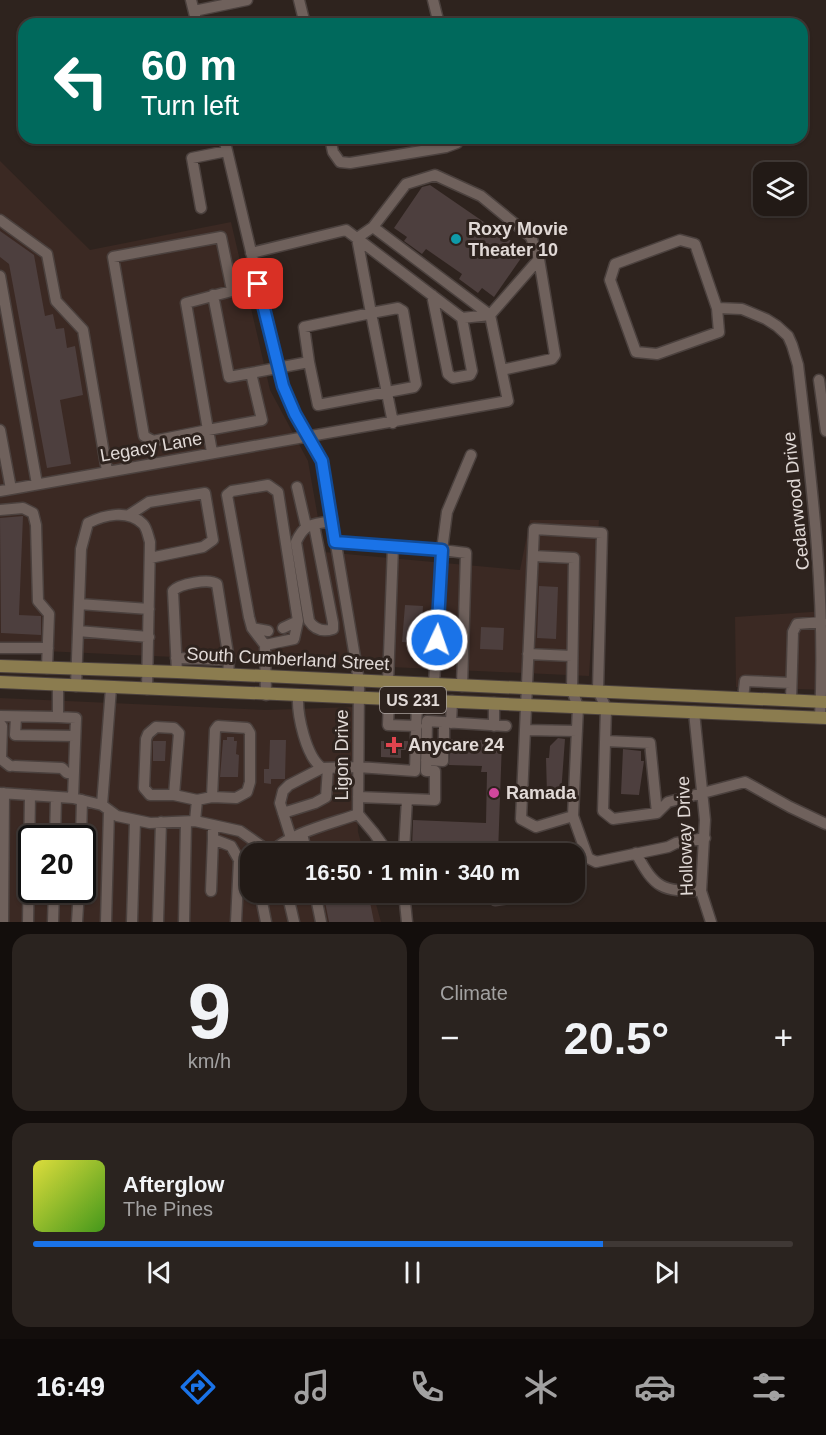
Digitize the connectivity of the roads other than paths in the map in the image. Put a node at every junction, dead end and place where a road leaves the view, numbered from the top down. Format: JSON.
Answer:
{"nodes":[{"id":1,"x":247,"y":0,"type":"edge"},
{"id":2,"x":299,"y":0,"type":"edge"},
{"id":3,"x":433,"y":0,"type":"edge"},
{"id":4,"x":192,"y":5,"type":"edge"},
{"id":5,"x":303,"y":18,"type":"edge"},
{"id":6,"x":438,"y":18,"type":"edge"},
{"id":7,"x":225,"y":144,"type":"edge"},
{"id":8,"x":331,"y":144,"type":"edge"},
{"id":9,"x":454,"y":144,"type":"edge"},
{"id":10,"x":227,"y":151,"type":"junction"},
{"id":11,"x":201,"y":208,"type":"dead end"},
{"id":12,"x":0,"y":220,"type":"edge"},
{"id":13,"x":374,"y":227,"type":"junction"},
{"id":14,"x":357,"y":238,"type":"junction"},
{"id":15,"x":251,"y":253,"type":"junction"},
{"id":16,"x":539,"y":259,"type":"junction"},
{"id":17,"x":0,"y":276,"type":"edge"},
{"id":18,"x":258,"y":284,"type":"junction"},
{"id":19,"x":232,"y":290,"type":"junction"},
{"id":20,"x":432,"y":295,"type":"junction"},
{"id":21,"x":213,"y":296,"type":"junction"},
{"id":22,"x":717,"y":308,"type":"junction"},
{"id":23,"x":371,"y":313,"type":"junction"},
{"id":24,"x":490,"y":315,"type":"junction"},
{"id":25,"x":462,"y":318,"type":"junction"},
{"id":26,"x":309,"y":362,"type":"junction"},
{"id":27,"x":278,"y":368,"type":"junction"},
{"id":28,"x":502,"y":370,"type":"junction"},
{"id":29,"x":251,"y":373,"type":"junction"},
{"id":30,"x":823,"y":379,"type":"edge"},
{"id":31,"x":801,"y":387,"type":"junction"},
{"id":32,"x":387,"y":393,"type":"junction"},
{"id":33,"x":393,"y":423,"type":"junction"},
{"id":34,"x":0,"y":430,"type":"edge"},
{"id":35,"x":208,"y":430,"type":"junction"},
{"id":36,"x":826,"y":431,"type":"edge"},
{"id":37,"x":309,"y":435,"type":"junction"},
{"id":38,"x":212,"y":452,"type":"junction"},
{"id":39,"x":471,"y":455,"type":"dead end"},
{"id":40,"x":107,"y":471,"type":"junction"},
{"id":41,"x":37,"y":484,"type":"junction"},
{"id":42,"x":297,"y":487,"type":"dead end"},
{"id":43,"x":6,"y":490,"type":"edge"},
{"id":44,"x":0,"y":510,"type":"edge"},
{"id":45,"x":129,"y":514,"type":"junction"},
{"id":46,"x":821,"y":516,"type":"edge"},
{"id":47,"x":332,"y":521,"type":"junction"},
{"id":48,"x":310,"y":526,"type":"junction"},
{"id":49,"x":335,"y":542,"type":"junction"},
{"id":50,"x":393,"y":546,"type":"junction"},
{"id":51,"x":442,"y":550,"type":"junction"},
{"id":52,"x":533,"y":556,"type":"junction"},
{"id":53,"x":150,"y":558,"type":"junction"},
{"id":54,"x":79,"y":604,"type":"junction"},
{"id":55,"x":149,"y":609,"type":"junction"},
{"id":56,"x":824,"y":615,"type":"edge"},
{"id":57,"x":298,"y":621,"type":"junction"},
{"id":58,"x":252,"y":628,"type":"junction"},
{"id":59,"x":282,"y":628,"type":"dead end"},
{"id":60,"x":78,"y":631,"type":"junction"},
{"id":61,"x":268,"y":631,"type":"dead end"},
{"id":62,"x":149,"y":637,"type":"junction"},
{"id":63,"x":265,"y":645,"type":"junction"},
{"id":64,"x":0,"y":648,"type":"edge"},
{"id":65,"x":48,"y":648,"type":"junction"},
{"id":66,"x":528,"y":654,"type":"junction"},
{"id":67,"x":572,"y":656,"type":"junction"},
{"id":68,"x":176,"y":658,"type":"junction"},
{"id":69,"x":229,"y":660,"type":"junction"},
{"id":70,"x":0,"y":666,"type":"edge"},
{"id":71,"x":47,"y":668,"type":"junction"},
{"id":72,"x":77,"y":669,"type":"junction"},
{"id":73,"x":148,"y":672,"type":"junction"},
{"id":74,"x":177,"y":672,"type":"junction"},
{"id":75,"x":228,"y":675,"type":"junction"},
{"id":76,"x":266,"y":677,"type":"junction"},
{"id":77,"x":358,"y":681,"type":"junction"},
{"id":78,"x":0,"y":682,"type":"edge"},
{"id":79,"x":388,"y":682,"type":"junction"},
{"id":80,"x":791,"y":683,"type":"junction"},
{"id":81,"x":434,"y":684,"type":"junction"},
{"id":82,"x":58,"y":685,"type":"junction"},
{"id":83,"x":76,"y":686,"type":"junction"},
{"id":84,"x":462,"y":686,"type":"junction"},
{"id":85,"x":111,"y":688,"type":"junction"},
{"id":86,"x":526,"y":688,"type":"junction"},
{"id":87,"x":147,"y":689,"type":"junction"},
{"id":88,"x":572,"y":690,"type":"junction"},
{"id":89,"x":598,"y":690,"type":"junction"},
{"id":90,"x":266,"y":695,"type":"junction"},
{"id":91,"x":298,"y":696,"type":"junction"},
{"id":92,"x":358,"y":698,"type":"junction"},
{"id":93,"x":743,"y":698,"type":"junction"},
{"id":94,"x":388,"y":699,"type":"junction"},
{"id":95,"x":417,"y":700,"type":"junction"},
{"id":96,"x":791,"y":700,"type":"junction"},
{"id":97,"x":452,"y":701,"type":"junction"},
{"id":98,"x":824,"y":701,"type":"edge"},
{"id":99,"x":494,"y":703,"type":"junction"},
{"id":100,"x":526,"y":704,"type":"junction"},
{"id":101,"x":578,"y":707,"type":"junction"},
{"id":102,"x":606,"y":708,"type":"junction"},
{"id":103,"x":694,"y":712,"type":"junction"},
{"id":104,"x":0,"y":716,"type":"edge"},
{"id":105,"x":16,"y":717,"type":"junction"},
{"id":106,"x":58,"y":717,"type":"junction"},
{"id":107,"x":823,"y":718,"type":"edge"},
{"id":108,"x":448,"y":723,"type":"junction"},
{"id":109,"x":0,"y":724,"type":"edge"},
{"id":110,"x":417,"y":726,"type":"junction"},
{"id":111,"x":494,"y":726,"type":"junction"},
{"id":112,"x":506,"y":726,"type":"dead end"},
{"id":113,"x":525,"y":730,"type":"junction"},
{"id":114,"x":577,"y":731,"type":"junction"},
{"id":115,"x":75,"y":736,"type":"junction"},
{"id":116,"x":444,"y":739,"type":"dead end"},
{"id":117,"x":605,"y":741,"type":"junction"},
{"id":118,"x":443,"y":753,"type":"dead end"},
{"id":119,"x":358,"y":767,"type":"junction"},
{"id":120,"x":422,"y":767,"type":"junction"},
{"id":121,"x":325,"y":768,"type":"junction"},
{"id":122,"x":14,"y":769,"type":"edge"},
{"id":123,"x":71,"y":773,"type":"junction"},
{"id":124,"x":2,"y":793,"type":"edge"},
{"id":125,"x":703,"y":793,"type":"junction"},
{"id":126,"x":30,"y":795,"type":"junction"},
{"id":127,"x":174,"y":795,"type":"junction"},
{"id":128,"x":56,"y":797,"type":"junction"},
{"id":129,"x":212,"y":797,"type":"junction"},
{"id":130,"x":358,"y":797,"type":"junction"},
{"id":131,"x":78,"y":799,"type":"junction"},
{"id":132,"x":406,"y":799,"type":"junction"},
{"id":133,"x":197,"y":800,"type":"junction"},
{"id":134,"x":105,"y":808,"type":"junction"},
{"id":135,"x":283,"y":813,"type":"junction"},
{"id":136,"x":657,"y":813,"type":"junction"},
{"id":137,"x":358,"y":814,"type":"junction"},
{"id":138,"x":573,"y":816,"type":"junction"},
{"id":139,"x":135,"y":820,"type":"junction"},
{"id":140,"x":190,"y":821,"type":"junction"},
{"id":141,"x":160,"y":822,"type":"junction"},
{"id":142,"x":826,"y":824,"type":"edge"},
{"id":143,"x":55,"y":825,"type":"edge"},
{"id":144,"x":80,"y":825,"type":"edge"},
{"id":145,"x":213,"y":825,"type":"junction"},
{"id":146,"x":296,"y":836,"type":"junction"},
{"id":147,"x":705,"y":838,"type":"junction"},
{"id":148,"x":213,"y":839,"type":"junction"},
{"id":149,"x":256,"y":843,"type":"edge"},
{"id":150,"x":285,"y":843,"type":"edge"},
{"id":151,"x":300,"y":843,"type":"edge"},
{"id":152,"x":381,"y":843,"type":"edge"},
{"id":153,"x":404,"y":843,"type":"edge"},
{"id":154,"x":636,"y":853,"type":"junction"},
{"id":155,"x":211,"y":891,"type":"dead end"},
{"id":156,"x":701,"y":891,"type":"junction"},
{"id":157,"x":54,"y":903,"type":"edge"},
{"id":158,"x":78,"y":903,"type":"edge"},
{"id":159,"x":262,"y":903,"type":"edge"},
{"id":160,"x":290,"y":903,"type":"edge"},
{"id":161,"x":317,"y":903,"type":"edge"},
{"id":162,"x":405,"y":903,"type":"edge"},
{"id":163,"x":3,"y":922,"type":"edge"},
{"id":164,"x":28,"y":922,"type":"edge"},
{"id":165,"x":53,"y":922,"type":"edge"},
{"id":166,"x":77,"y":922,"type":"edge"},
{"id":167,"x":106,"y":922,"type":"edge"},
{"id":168,"x":132,"y":922,"type":"edge"},
{"id":169,"x":158,"y":922,"type":"edge"},
{"id":170,"x":184,"y":922,"type":"edge"},
{"id":171,"x":236,"y":922,"type":"edge"},
{"id":172,"x":266,"y":922,"type":"edge"},
{"id":173,"x":294,"y":922,"type":"edge"},
{"id":174,"x":321,"y":922,"type":"edge"},
{"id":175,"x":407,"y":922,"type":"edge"},
{"id":176,"x":711,"y":922,"type":"edge"}],
"edges":[{"from":1,"to":4,"type":"street"},
{"from":2,"to":5,"type":"street"},
{"from":3,"to":6,"type":"street"},
{"from":7,"to":10,"type":"street","name":"Ligon Drive"},
{"from":8,"to":9,"type":"street"},
{"from":10,"to":11,"type":"street"},
{"from":10,"to":15,"type":"street","name":"Ligon Drive"},
{"from":12,"to":40,"type":"street"},
{"from":13,"to":14,"type":"street"},
{"from":13,"to":16,"type":"street"},
{"from":13,"to":24,"type":"street"},
{"from":14,"to":15,"type":"street"},
{"from":14,"to":20,"type":"street"},
{"from":14,"to":23,"type":"street"},
{"from":15,"to":18,"type":"street","name":"Ligon Drive"},
{"from":16,"to":24,"type":"street"},
{"from":16,"to":28,"type":"street"},
{"from":17,"to":41,"type":"street"},
{"from":18,"to":19,"type":"street"},
{"from":18,"to":27,"type":"street","name":"Ligon Drive"},
{"from":19,"to":21,"type":"street"},
{"from":19,"to":35,"type":"street"},
{"from":20,"to":25,"type":"street"},
{"from":20,"to":25,"type":"street"},
{"from":21,"to":29,"type":"street"},
{"from":21,"to":35,"type":"street"},
{"from":22,"to":22,"type":"street"},
{"from":22,"to":31,"type":"street","name":"Cedarwood Drive"},
{"from":23,"to":26,"type":"street"},
{"from":23,"to":32,"type":"street"},
{"from":23,"to":32,"type":"street"},
{"from":24,"to":25,"type":"street"},
{"from":24,"to":28,"type":"street"},
{"from":26,"to":27,"type":"street"},
{"from":26,"to":32,"type":"street"},
{"from":27,"to":29,"type":"street"},
{"from":27,"to":37,"type":"street","name":"Ligon Drive"},
{"from":28,"to":33,"type":"street","name":"Legacy Lane"},
{"from":29,"to":35,"type":"street"},
{"from":30,"to":31,"type":"street"},
{"from":30,"to":36,"type":"street"},
{"from":31,"to":46,"type":"street","name":"Cedarwood Drive"},
{"from":32,"to":33,"type":"street"},
{"from":33,"to":37,"type":"street","name":"Legacy Lane"},
{"from":34,"to":43,"type":"street"},
{"from":35,"to":38,"type":"street"},
{"from":37,"to":38,"type":"street","name":"Legacy Lane"},
{"from":37,"to":47,"type":"street","name":"Ligon Drive"},
{"from":38,"to":40,"type":"street","name":"Legacy Lane"},
{"from":39,"to":51,"type":"street"},
{"from":40,"to":41,"type":"street","name":"Legacy Lane"},
{"from":41,"to":43,"type":"street","name":"Legacy Lane"},
{"from":42,"to":48,"type":"street"},
{"from":44,"to":65,"type":"street"},
{"from":45,"to":53,"type":"street"},
{"from":45,"to":53,"type":"street"},
{"from":45,"to":54,"type":"street"},
{"from":46,"to":56,"type":"street","name":"Cedarwood Drive"},
{"from":47,"to":48,"type":"street"},
{"from":47,"to":49,"type":"street","name":"Ligon Drive"},
{"from":48,"to":48,"type":"street"},
{"from":49,"to":50,"type":"street"},
{"from":49,"to":77,"type":"street","name":"Ligon Drive"},
{"from":50,"to":51,"type":"street"},
{"from":50,"to":79,"type":"street"},
{"from":51,"to":81,"type":"street"},
{"from":51,"to":84,"type":"street"},
{"from":52,"to":66,"type":"street"},
{"from":52,"to":67,"type":"street"},
{"from":52,"to":89,"type":"street"},
{"from":53,"to":55,"type":"street"},
{"from":54,"to":55,"type":"street"},
{"from":54,"to":60,"type":"street"},
{"from":55,"to":62,"type":"street"},
{"from":56,"to":80,"type":"street"},
{"from":56,"to":98,"type":"street","name":"Cedarwood Drive"},
{"from":57,"to":58,"type":"street"},
{"from":57,"to":59,"type":"street"},
{"from":57,"to":63,"type":"street"},
{"from":58,"to":61,"type":"street"},
{"from":58,"to":63,"type":"street"},
{"from":60,"to":62,"type":"street"},
{"from":60,"to":72,"type":"street"},
{"from":62,"to":73,"type":"street"},
{"from":63,"to":76,"type":"street"},
{"from":64,"to":65,"type":"street"},
{"from":65,"to":71,"type":"street"},
{"from":66,"to":67,"type":"street"},
{"from":66,"to":86,"type":"street"},
{"from":67,"to":88,"type":"street"},
{"from":68,"to":69,"type":"street"},
{"from":68,"to":69,"type":"street"},
{"from":68,"to":74,"type":"street"},
{"from":69,"to":75,"type":"street"},
{"from":70,"to":71,"type":"main road","name":"South Cumberland Street","number":"US 231"},
{"from":71,"to":72,"type":"main road","name":"South Cumberland Street","number":"US 231"},
{"from":72,"to":73,"type":"main road","name":"South Cumberland Street","number":"US 231"},
{"from":72,"to":83,"type":"street"},
{"from":73,"to":74,"type":"main road","name":"South Cumberland Street","number":"US 231"},
{"from":73,"to":87,"type":"street"},
{"from":74,"to":75,"type":"main road","name":"South Cumberland Street","number":"US 231"},
{"from":75,"to":76,"type":"main road","name":"South Cumberland Street","number":"US 231"},
{"from":76,"to":77,"type":"main road","name":"South Cumberland Street","number":"US 231"},
{"from":76,"to":90,"type":"street"},
{"from":77,"to":79,"type":"main road","name":"South Cumberland Street","number":"US 231"},
{"from":77,"to":92,"type":"street","name":"Ligon Drive"},
{"from":78,"to":82,"type":"main road","name":"South Cumberland Street","number":"US 231"},
{"from":79,"to":81,"type":"main road","name":"South Cumberland Street","number":"US 231"},
{"from":80,"to":93,"type":"street"},
{"from":80,"to":96,"type":"street"},
{"from":81,"to":84,"type":"main road","name":"South Cumberland Street","number":"US 231"},
{"from":82,"to":83,"type":"main road","name":"South Cumberland Street","number":"US 231"},
{"from":82,"to":106,"type":"street"},
{"from":83,"to":85,"type":"main road","name":"South Cumberland Street","number":"US 231"},
{"from":84,"to":86,"type":"main road","name":"South Cumberland Street","number":"US 231"},
{"from":85,"to":87,"type":"main road","name":"South Cumberland Street","number":"US 231"},
{"from":85,"to":134,"type":"street"},
{"from":86,"to":88,"type":"main road","name":"South Cumberland Street","number":"US 231"},
{"from":86,"to":100,"type":"street"},
{"from":87,"to":90,"type":"main road","name":"South Cumberland Street","number":"US 231"},
{"from":88,"to":89,"type":"main road","name":"South Cumberland Street","number":"US 231"},
{"from":88,"to":101,"type":"street"},
{"from":89,"to":93,"type":"main road","name":"South Cumberland Street","number":"US 231"},
{"from":89,"to":102,"type":"street"},
{"from":90,"to":91,"type":"main road","name":"South Cumberland Street","number":"US 231"},
{"from":91,"to":92,"type":"main road","name":"South Cumberland Street","number":"US 231"},
{"from":91,"to":121,"type":"street"},
{"from":92,"to":94,"type":"main road","name":"South Cumberland Street","number":"US 231"},
{"from":92,"to":119,"type":"street","name":"Ligon Drive"},
{"from":93,"to":96,"type":"main road","name":"South Cumberland Street","number":"US 231"},
{"from":94,"to":95,"type":"main road","name":"South Cumberland Street","number":"US 231"},
{"from":94,"to":110,"type":"street"},
{"from":95,"to":97,"type":"main road","name":"South Cumberland Street","number":"US 231"},
{"from":95,"to":110,"type":"street"},
{"from":96,"to":98,"type":"main road","name":"South Cumberland Street","number":"US 231"},
{"from":97,"to":99,"type":"main road","name":"South Cumberland Street","number":"US 231"},
{"from":97,"to":108,"type":"street"},
{"from":98,"to":107,"type":"street","name":"Cedarwood Drive"},
{"from":99,"to":100,"type":"main road","name":"South Cumberland Street","number":"US 231"},
{"from":99,"to":111,"type":"street"},
{"from":100,"to":101,"type":"main road","name":"South Cumberland Street","number":"US 231"},
{"from":100,"to":113,"type":"street"},
{"from":101,"to":102,"type":"main road","name":"South Cumberland Street","number":"US 231"},
{"from":101,"to":114,"type":"street"},
{"from":102,"to":103,"type":"main road","name":"South Cumberland Street","number":"US 231"},
{"from":102,"to":117,"type":"street"},
{"from":103,"to":107,"type":"main road","name":"South Cumberland Street","number":"US 231"},
{"from":103,"to":125,"type":"street","name":"Holloway Drive"},
{"from":104,"to":105,"type":"street"},
{"from":105,"to":106,"type":"street"},
{"from":105,"to":115,"type":"street"},
{"from":106,"to":115,"type":"street"},
{"from":108,"to":111,"type":"street"},
{"from":108,"to":116,"type":"street"},
{"from":108,"to":120,"type":"street"},
{"from":109,"to":122,"type":"street"},
{"from":110,"to":120,"type":"street"},
{"from":111,"to":112,"type":"street"},
{"from":113,"to":114,"type":"street"},
{"from":113,"to":138,"type":"street"},
{"from":114,"to":138,"type":"street"},
{"from":115,"to":123,"type":"street"},
{"from":117,"to":136,"type":"street"},
{"from":117,"to":136,"type":"street"},
{"from":118,"to":120,"type":"street"},
{"from":119,"to":120,"type":"street"},
{"from":119,"to":121,"type":"street"},
{"from":119,"to":130,"type":"street","name":"Ligon Drive"},
{"from":120,"to":132,"type":"street"},
{"from":121,"to":135,"type":"street"},
{"from":121,"to":135,"type":"street"},
{"from":122,"to":123,"type":"street"},
{"from":123,"to":131,"type":"street"},
{"from":124,"to":126,"type":"street"},
{"from":124,"to":163,"type":"street"},
{"from":125,"to":136,"type":"street"},
{"from":125,"to":142,"type":"street"},
{"from":125,"to":147,"type":"street","name":"Holloway Drive"},
{"from":126,"to":128,"type":"street"},
{"from":126,"to":164,"type":"street"},
{"from":127,"to":127,"type":"street"},
{"from":127,"to":133,"type":"street"},
{"from":128,"to":131,"type":"street"},
{"from":128,"to":143,"type":"street"},
{"from":129,"to":129,"type":"street"},
{"from":129,"to":133,"type":"street"},
{"from":130,"to":132,"type":"street"},
{"from":130,"to":137,"type":"street","name":"Ligon Drive"},
{"from":131,"to":134,"type":"street"},
{"from":131,"to":144,"type":"street"},
{"from":132,"to":153,"type":"street"},
{"from":133,"to":140,"type":"street"},
{"from":134,"to":139,"type":"street"},
{"from":134,"to":167,"type":"street"},
{"from":135,"to":146,"type":"street"},
{"from":137,"to":146,"type":"street"},
{"from":137,"to":152,"type":"street","name":"Ligon Drive"},
{"from":138,"to":154,"type":"street"},
{"from":139,"to":141,"type":"street"},
{"from":139,"to":168,"type":"street"},
{"from":140,"to":141,"type":"street"},
{"from":140,"to":145,"type":"street"},
{"from":140,"to":170,"type":"street"},
{"from":141,"to":169,"type":"street"},
{"from":145,"to":148,"type":"street"},
{"from":145,"to":149,"type":"street"},
{"from":146,"to":150,"type":"street"},
{"from":146,"to":151,"type":"street"},
{"from":147,"to":154,"type":"street"},
{"from":147,"to":156,"type":"street","name":"Holloway Drive"},
{"from":148,"to":155,"type":"street"},
{"from":148,"to":171,"type":"street"},
{"from":154,"to":156,"type":"street"},
{"from":156,"to":176,"type":"street","name":"Holloway Drive"},
{"from":157,"to":165,"type":"street"},
{"from":158,"to":166,"type":"street"},
{"from":159,"to":172,"type":"street"},
{"from":160,"to":173,"type":"street"},
{"from":161,"to":174,"type":"street"},
{"from":162,"to":175,"type":"street"}]}
